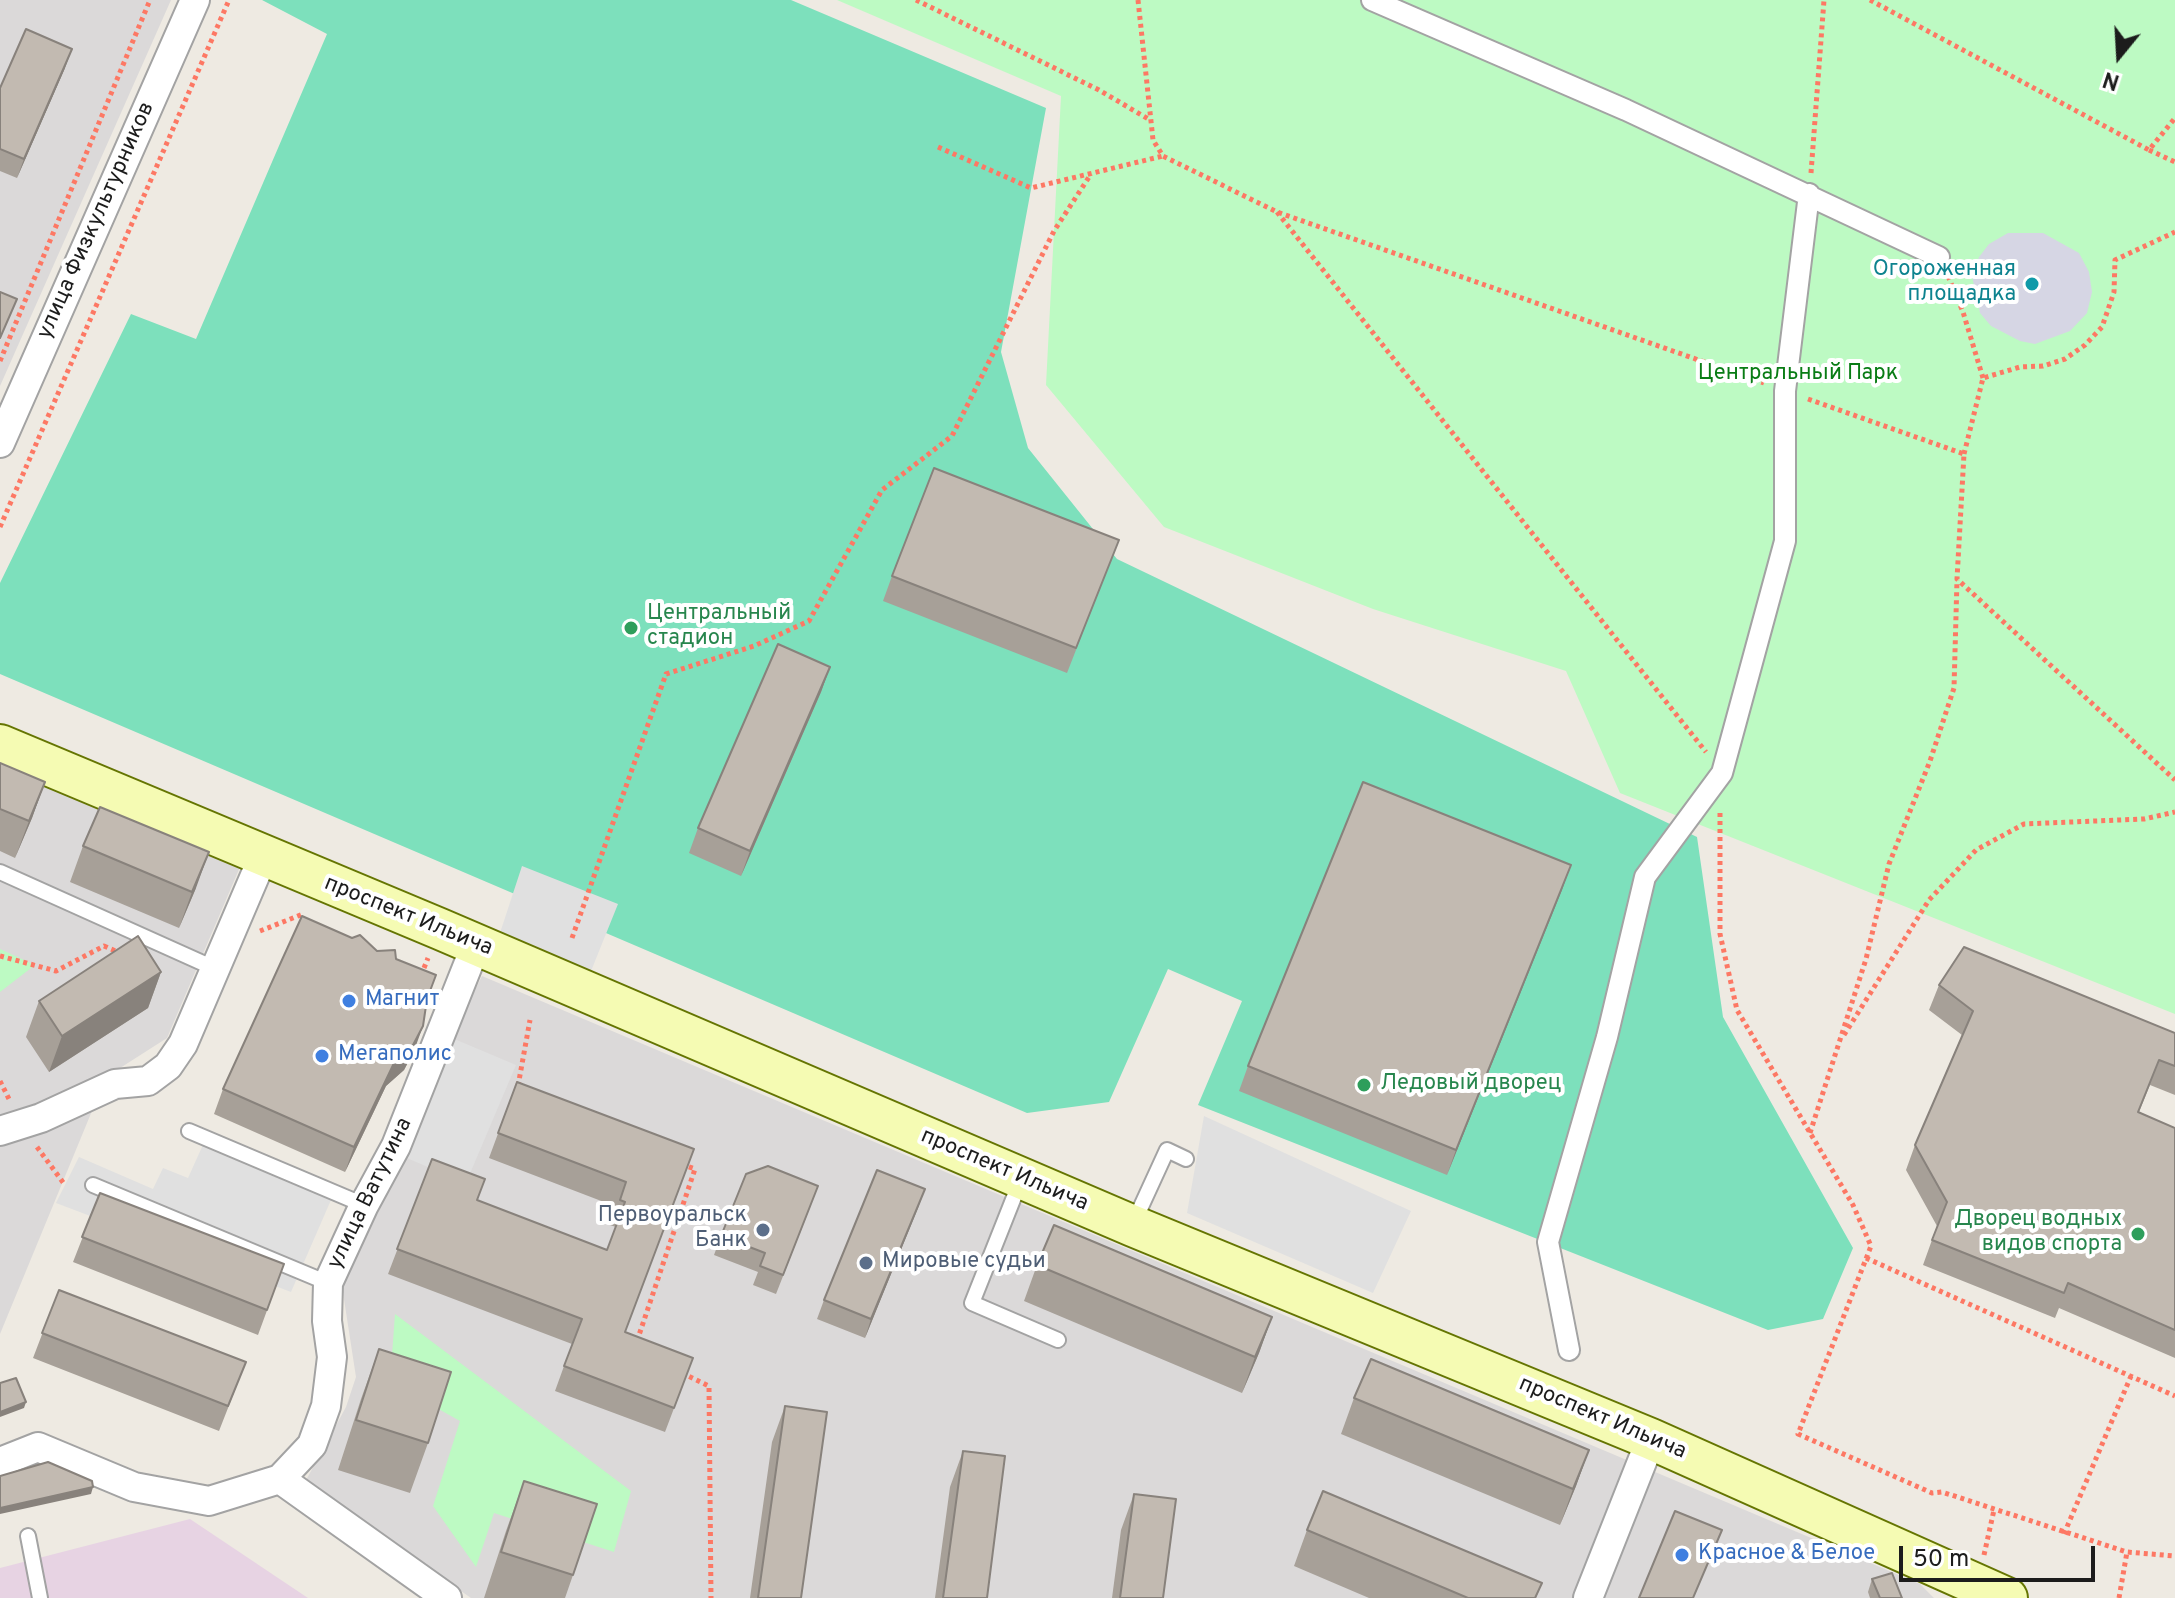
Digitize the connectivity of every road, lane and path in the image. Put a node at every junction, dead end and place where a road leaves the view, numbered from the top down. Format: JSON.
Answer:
{"nodes":[{"id":1,"x":150,"y":0,"type":"edge"},
{"id":2,"x":195,"y":0,"type":"edge"},
{"id":3,"x":229,"y":0,"type":"edge"},
{"id":4,"x":916,"y":0,"type":"edge"},
{"id":5,"x":1138,"y":0,"type":"edge"},
{"id":6,"x":1372,"y":0,"type":"edge"},
{"id":7,"x":1824,"y":0,"type":"edge"},
{"id":8,"x":1870,"y":0,"type":"edge"},
{"id":9,"x":2175,"y":118,"type":"edge"},
{"id":10,"x":1151,"y":120,"type":"junction"},
{"id":11,"x":938,"y":147,"type":"dead end"},
{"id":12,"x":2149,"y":150,"type":"junction"},
{"id":13,"x":1163,"y":156,"type":"junction"},
{"id":14,"x":2175,"y":162,"type":"edge"},
{"id":15,"x":1091,"y":174,"type":"junction"},
{"id":16,"x":1809,"y":194,"type":"junction"},
{"id":17,"x":1277,"y":212,"type":"junction"},
{"id":18,"x":2175,"y":232,"type":"edge"},
{"id":19,"x":1939,"y":257,"type":"joint"},
{"id":20,"x":0,"y":361,"type":"edge"},
{"id":21,"x":1983,"y":378,"type":"junction"},
{"id":22,"x":1785,"y":391,"type":"junction"},
{"id":23,"x":0,"y":443,"type":"edge"},
{"id":24,"x":1964,"y":454,"type":"junction"},
{"id":25,"x":0,"y":527,"type":"edge"},
{"id":26,"x":1957,"y":579,"type":"junction"},
{"id":27,"x":0,"y":745,"type":"edge"},
{"id":28,"x":1722,"y":773,"type":"junction"},
{"id":29,"x":2175,"y":780,"type":"edge"},
{"id":30,"x":2175,"y":812,"type":"edge"},
{"id":31,"x":263,"y":857,"type":"junction"},
{"id":32,"x":0,"y":872,"type":"edge"},
{"id":33,"x":572,"y":938,"type":"dead end"},
{"id":34,"x":476,"y":945,"type":"junction"},
{"id":35,"x":216,"y":969,"type":"junction"},
{"id":36,"x":530,"y":1020,"type":"dead end"},
{"id":37,"x":1838,"y":1045,"type":"junction"},
{"id":38,"x":515,"y":1099,"type":"edge"},
{"id":39,"x":0,"y":1131,"type":"edge"},
{"id":40,"x":189,"y":1131,"type":"dead end"},
{"id":41,"x":1810,"y":1133,"type":"junction"},
{"id":42,"x":1186,"y":1159,"type":"dead end"},
{"id":43,"x":682,"y":1164,"type":"edge"},
{"id":44,"x":1022,"y":1178,"type":"junction"},
{"id":45,"x":93,"y":1185,"type":"dead end"},
{"id":46,"x":364,"y":1205,"type":"junction"},
{"id":47,"x":1133,"y":1226,"type":"junction"},
{"id":48,"x":1866,"y":1258,"type":"junction"},
{"id":49,"x":328,"y":1283,"type":"junction"},
{"id":50,"x":1058,"y":1340,"type":"dead end"},
{"id":51,"x":634,"y":1349,"type":"edge"},
{"id":52,"x":1569,"y":1350,"type":"dead end"},
{"id":53,"x":672,"y":1368,"type":"edge"},
{"id":54,"x":2131,"y":1376,"type":"junction"},
{"id":55,"x":2175,"y":1396,"type":"edge"},
{"id":56,"x":1651,"y":1439,"type":"junction"},
{"id":57,"x":0,"y":1462,"type":"edge"},
{"id":58,"x":280,"y":1479,"type":"junction"},
{"id":59,"x":2064,"y":1534,"type":"junction"},
{"id":60,"x":28,"y":1536,"type":"dead end"},
{"id":61,"x":2127,"y":1552,"type":"junction"},
{"id":62,"x":2175,"y":1556,"type":"edge"},
{"id":63,"x":40,"y":1598,"type":"edge"},
{"id":64,"x":447,"y":1598,"type":"edge"},
{"id":65,"x":711,"y":1598,"type":"edge"},
{"id":66,"x":1588,"y":1598,"type":"edge"},
{"id":67,"x":2007,"y":1598,"type":"edge"},
{"id":68,"x":2119,"y":1598,"type":"edge"}],
"edges":[{"from":1,"to":20,"type":"path"},
{"from":2,"to":23,"type":"street","name":"улица Физкультурников"},
{"from":3,"to":25,"type":"path"},
{"from":4,"to":10,"type":"path"},
{"from":5,"to":10,"type":"path"},
{"from":6,"to":16,"type":"street"},
{"from":7,"to":16,"type":"path"},
{"from":8,"to":12,"type":"path"},
{"from":9,"to":12,"type":"path"},
{"from":10,"to":13,"type":"path"},
{"from":11,"to":15,"type":"path"},
{"from":12,"to":14,"type":"path"},
{"from":13,"to":15,"type":"path"},
{"from":13,"to":17,"type":"path"},
{"from":15,"to":33,"type":"path"},
{"from":16,"to":19,"type":"street"},
{"from":16,"to":22,"type":"street"},
{"from":17,"to":22,"type":"path"},
{"from":17,"to":28,"type":"path"},
{"from":18,"to":21,"type":"path"},
{"from":19,"to":21,"type":"path"},
{"from":21,"to":24,"type":"path"},
{"from":22,"to":24,"type":"path"},
{"from":22,"to":28,"type":"street"},
{"from":24,"to":26,"type":"path"},
{"from":26,"to":29,"type":"path"},
{"from":26,"to":37,"type":"path"},
{"from":27,"to":31,"type":"main road","name":"проспект Ильича"},
{"from":28,"to":41,"type":"path"},
{"from":28,"to":52,"type":"street"},
{"from":30,"to":37,"type":"path"},
{"from":31,"to":34,"type":"main road","name":"проспект Ильича"},
{"from":31,"to":35,"type":"street"},
{"from":32,"to":35,"type":"lane"},
{"from":34,"to":44,"type":"main road","name":"проспект Ильича"},
{"from":34,"to":46,"type":"street","name":"улица Ватутина"},
{"from":35,"to":39,"type":"street"},
{"from":36,"to":38,"type":"path"},
{"from":37,"to":41,"type":"path"},
{"from":40,"to":46,"type":"lane"},
{"from":41,"to":48,"type":"path"},
{"from":42,"to":47,"type":"lane"},
{"from":43,"to":51,"type":"path"},
{"from":44,"to":47,"type":"main road","name":"проспект Ильича"},
{"from":44,"to":50,"type":"lane"},
{"from":45,"to":49,"type":"lane"},
{"from":46,"to":49,"type":"street","name":"улица Ватутина"},
{"from":47,"to":56,"type":"main road","name":"проспект Ильича"},
{"from":48,"to":54,"type":"path"},
{"from":48,"to":59,"type":"path"},
{"from":49,"to":58,"type":"street","name":"улица Ватутина"},
{"from":53,"to":65,"type":"path"},
{"from":54,"to":55,"type":"path"},
{"from":54,"to":59,"type":"path"},
{"from":56,"to":66,"type":"street"},
{"from":56,"to":67,"type":"main road","name":"проспект Ильича"},
{"from":57,"to":58,"type":"street","name":"улица Ватутина"},
{"from":58,"to":64,"type":"street"},
{"from":59,"to":61,"type":"path"},
{"from":60,"to":63,"type":"lane"},
{"from":61,"to":62,"type":"path"},
{"from":61,"to":68,"type":"path"}]}
